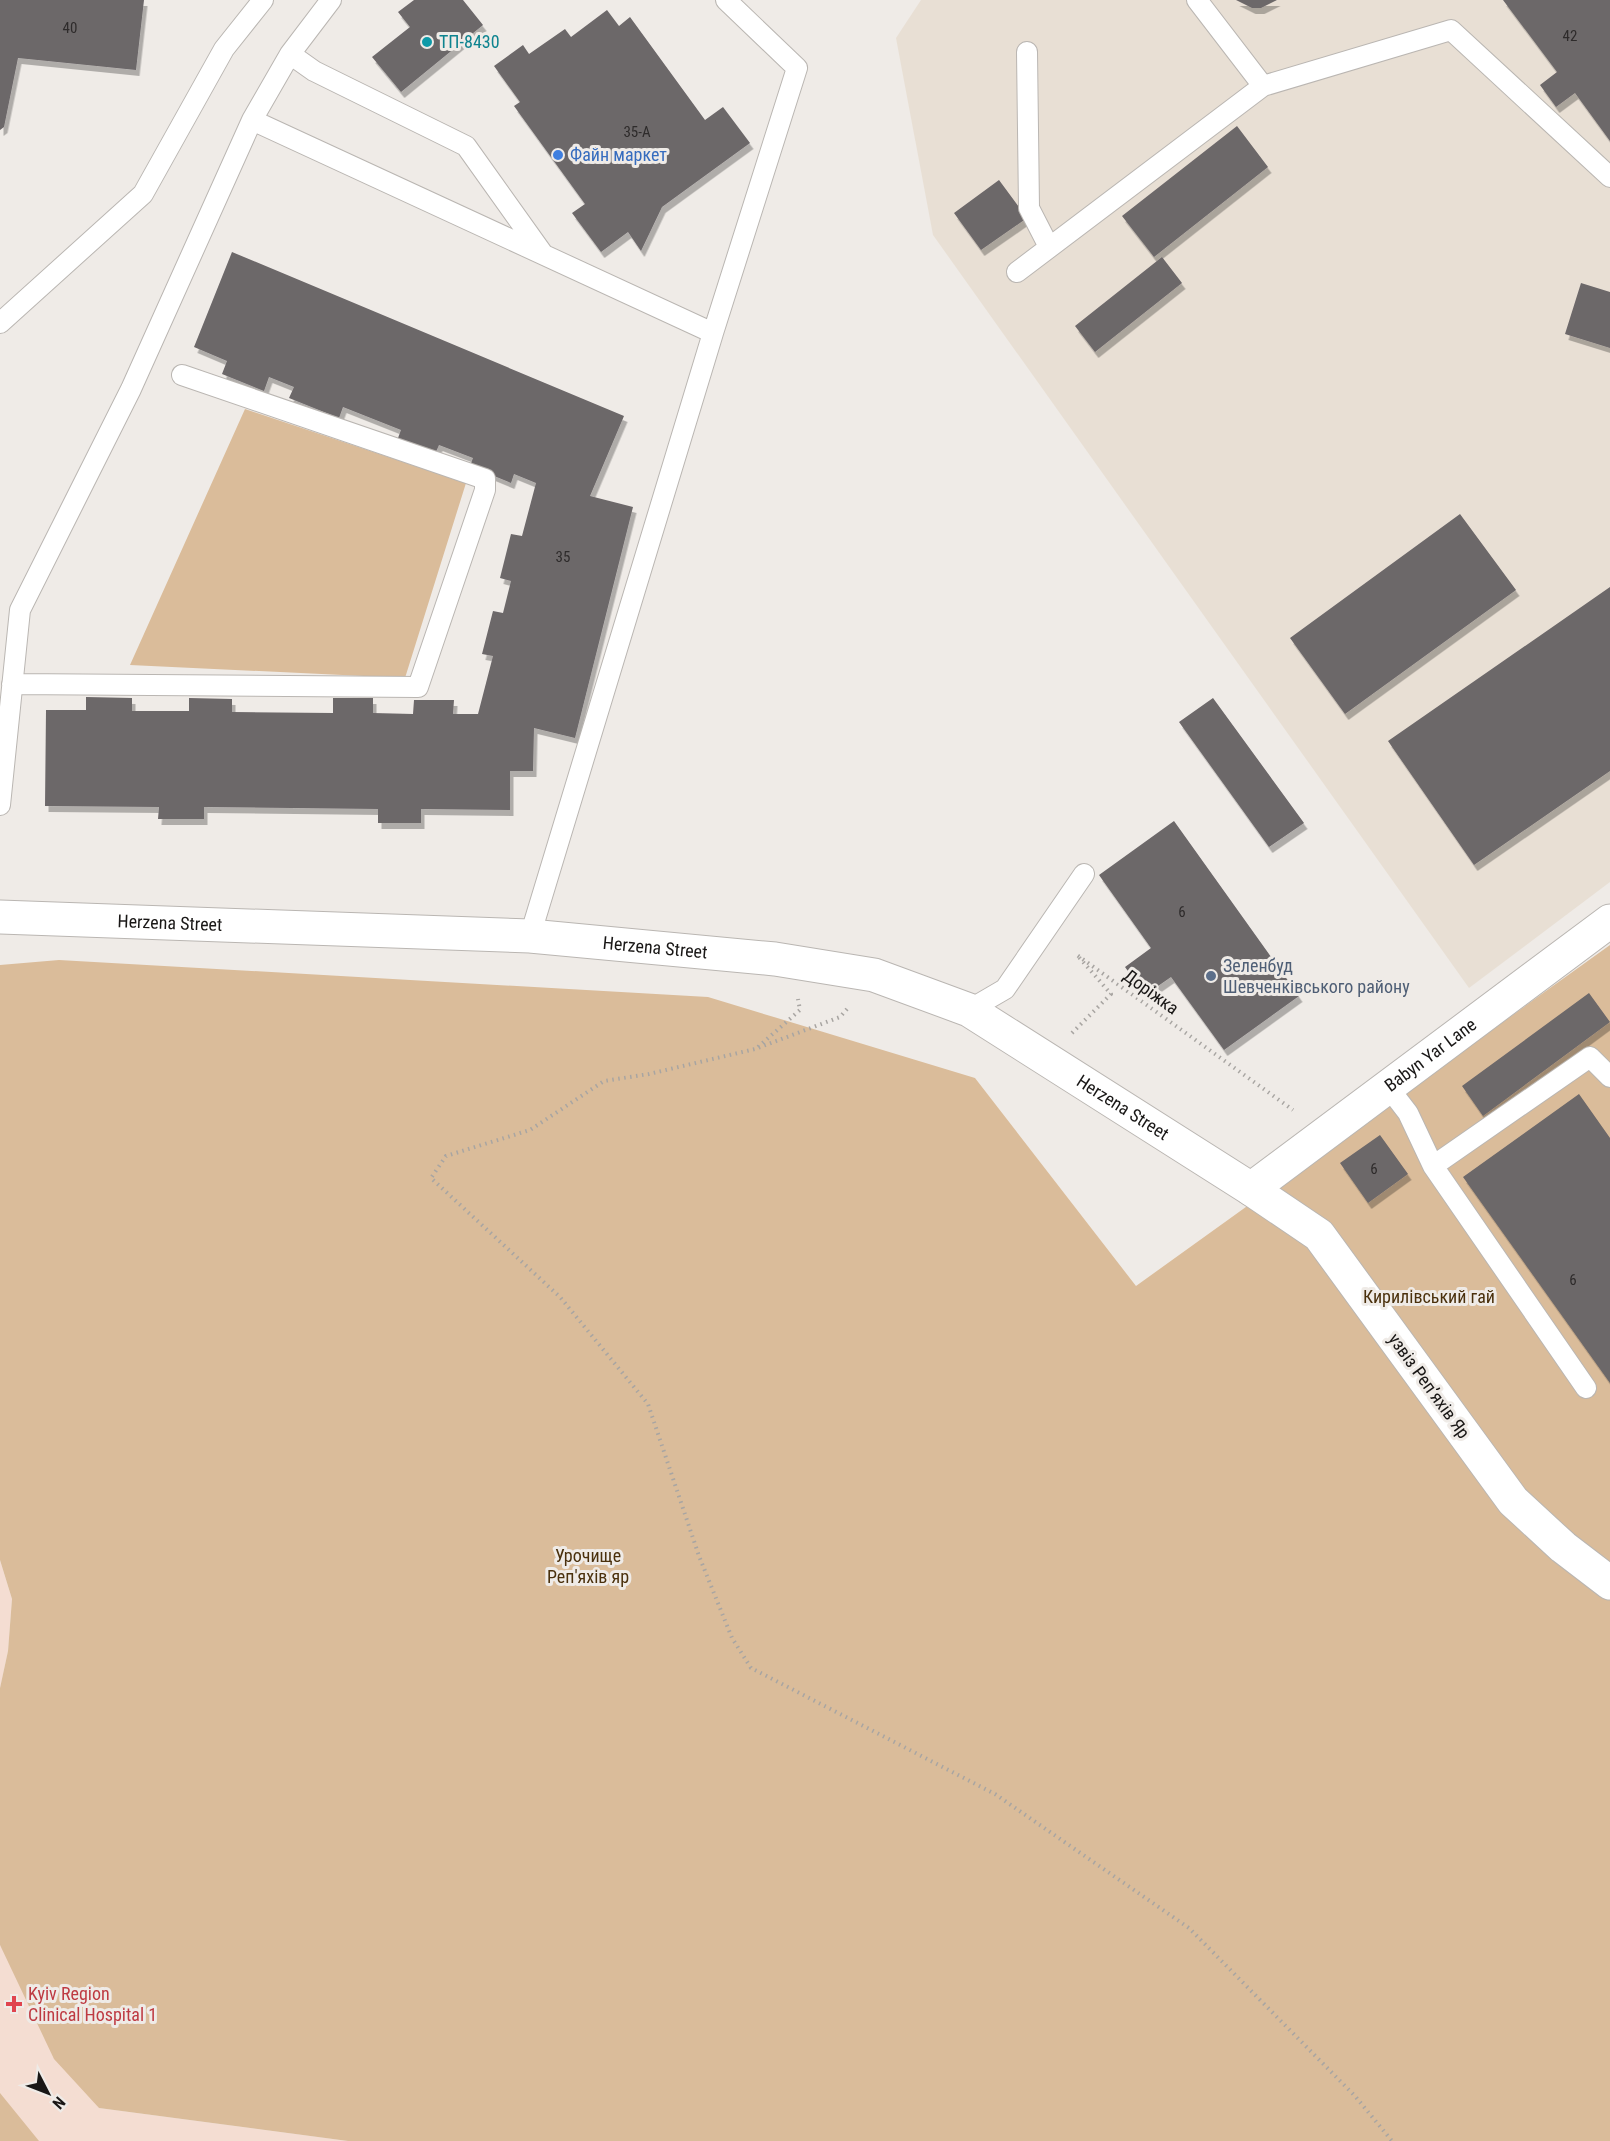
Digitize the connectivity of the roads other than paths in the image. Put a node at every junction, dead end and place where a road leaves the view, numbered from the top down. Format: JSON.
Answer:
{"nodes":[{"id":1,"x":263,"y":0,"type":"edge"},
{"id":2,"x":331,"y":0,"type":"edge"},
{"id":3,"x":726,"y":0,"type":"edge"},
{"id":4,"x":1197,"y":0,"type":"edge"},
{"id":5,"x":1027,"y":52,"type":"dead end"},
{"id":6,"x":290,"y":54,"type":"junction"},
{"id":7,"x":1263,"y":86,"type":"junction"},
{"id":8,"x":252,"y":120,"type":"junction"},
{"id":9,"x":1610,"y":177,"type":"edge"},
{"id":10,"x":1049,"y":247,"type":"junction"},
{"id":11,"x":545,"y":256,"type":"junction"},
{"id":12,"x":1017,"y":272,"type":"dead end"},
{"id":13,"x":0,"y":323,"type":"edge"},
{"id":14,"x":713,"y":333,"type":"junction"},
{"id":15,"x":182,"y":375,"type":"dead end"},
{"id":16,"x":12,"y":684,"type":"junction"},
{"id":17,"x":0,"y":805,"type":"edge"},
{"id":18,"x":1084,"y":874,"type":"dead end"},
{"id":19,"x":0,"y":917,"type":"edge"},
{"id":20,"x":1610,"y":921,"type":"edge"},
{"id":21,"x":530,"y":936,"type":"junction"},
{"id":22,"x":969,"y":1010,"type":"junction"},
{"id":23,"x":1610,"y":1077,"type":"edge"},
{"id":24,"x":1388,"y":1087,"type":"junction"},
{"id":25,"x":1433,"y":1166,"type":"junction"},
{"id":26,"x":1251,"y":1190,"type":"junction"},
{"id":27,"x":1586,"y":1388,"type":"dead end"},
{"id":28,"x":1610,"y":1583,"type":"edge"}],
"edges":[{"from":1,"to":13,"type":"lane"},
{"from":2,"to":6,"type":"lane"},
{"from":3,"to":14,"type":"lane"},
{"from":4,"to":7,"type":"lane"},
{"from":5,"to":10,"type":"lane"},
{"from":6,"to":8,"type":"lane"},
{"from":6,"to":11,"type":"lane"},
{"from":7,"to":9,"type":"lane"},
{"from":7,"to":10,"type":"lane"},
{"from":8,"to":11,"type":"lane"},
{"from":8,"to":16,"type":"lane"},
{"from":10,"to":12,"type":"lane"},
{"from":11,"to":14,"type":"lane"},
{"from":14,"to":21,"type":"lane"},
{"from":15,"to":16,"type":"lane"},
{"from":16,"to":17,"type":"lane"},
{"from":18,"to":22,"type":"lane"},
{"from":19,"to":21,"type":"street","name":"Herzena Street"},
{"from":20,"to":24,"type":"street","name":"Babyn Yar Lane"},
{"from":21,"to":22,"type":"street","name":"Herzena Street"},
{"from":22,"to":26,"type":"street","name":"Herzena Street"},
{"from":23,"to":25,"type":"lane"},
{"from":24,"to":25,"type":"lane"},
{"from":24,"to":26,"type":"street","name":"Babyn Yar Lane"},
{"from":25,"to":27,"type":"lane"},
{"from":26,"to":28,"type":"street","name":"узвіз Репʼяхів Яр"}]}
